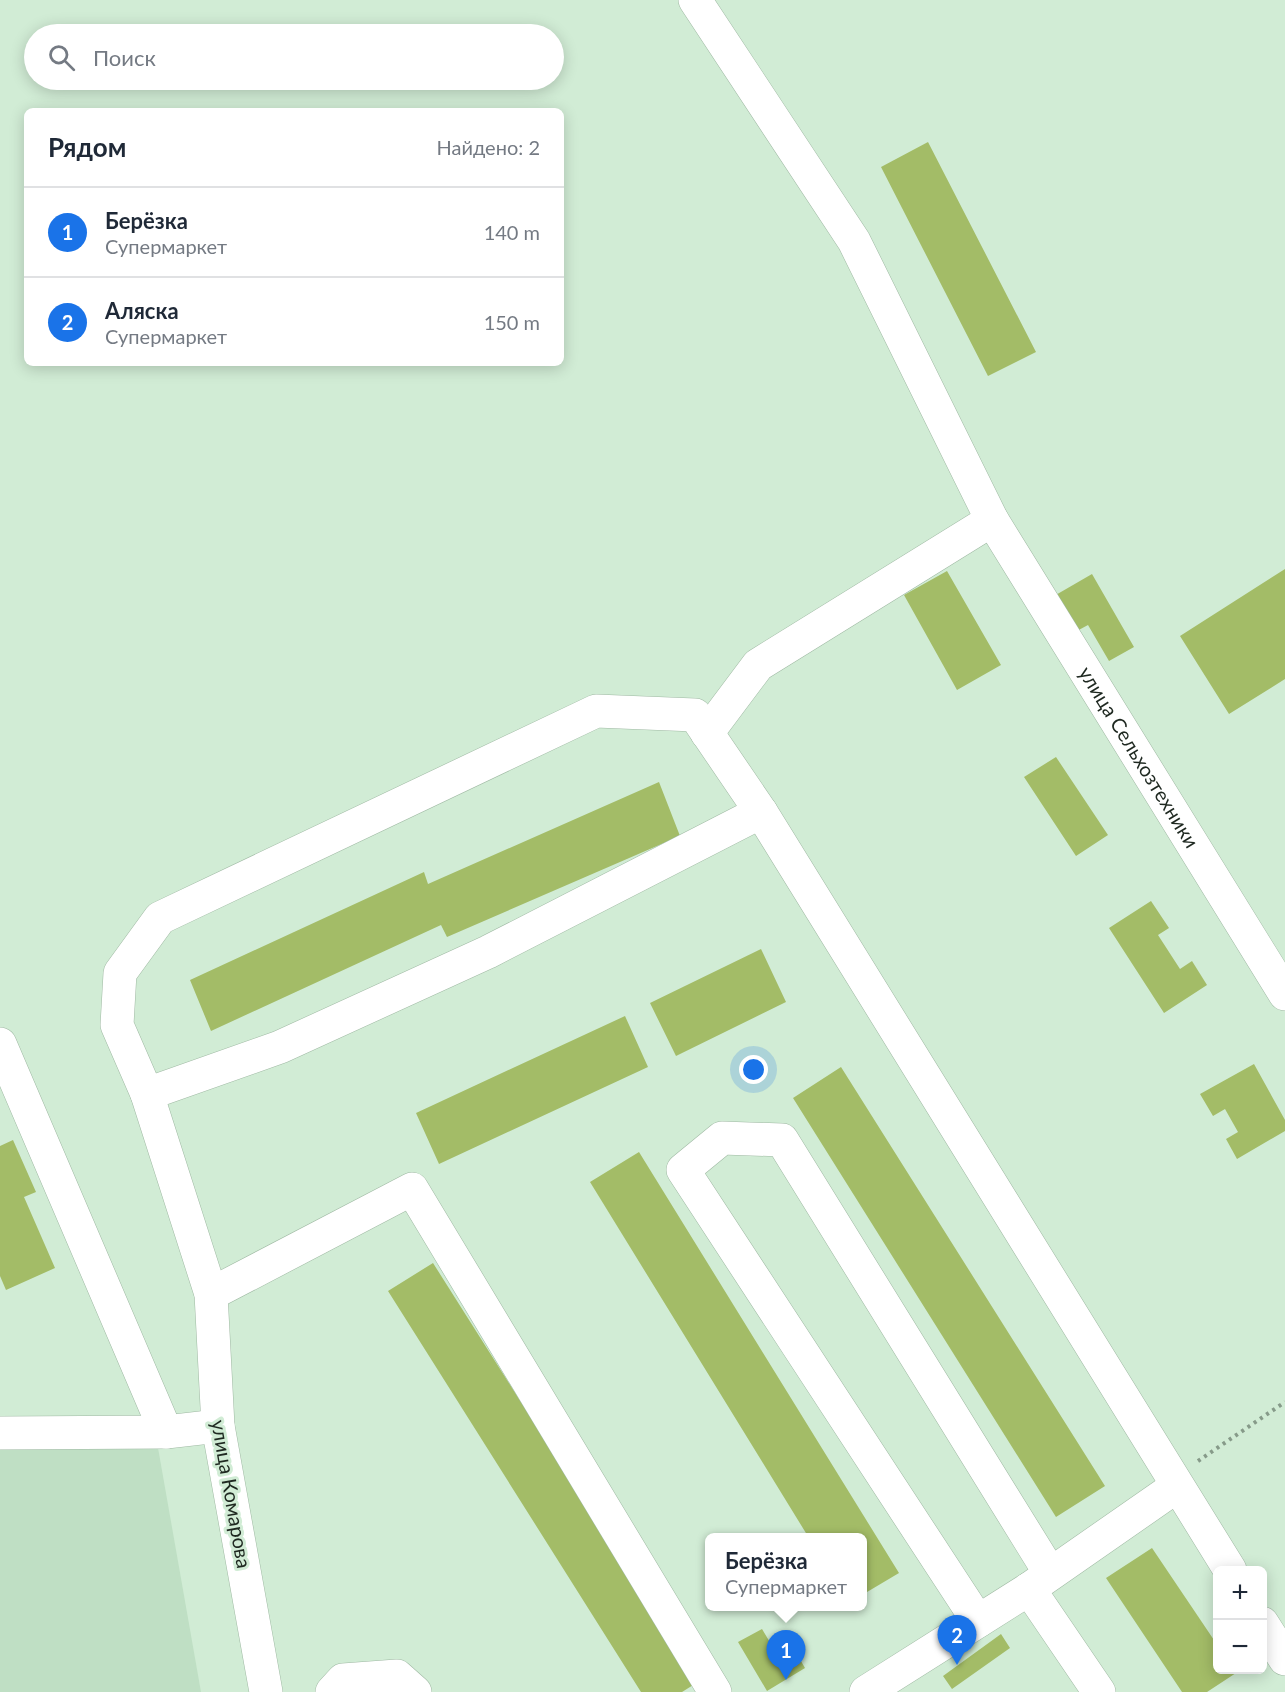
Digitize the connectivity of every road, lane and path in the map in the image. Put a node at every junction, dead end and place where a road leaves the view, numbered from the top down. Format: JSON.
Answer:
{"nodes":[{"id":1,"x":695,"y":0,"type":"edge"},
{"id":2,"x":992,"y":520,"type":"junction"},
{"id":3,"x":707,"y":734,"type":"junction"},
{"id":4,"x":761,"y":812,"type":"junction"},
{"id":5,"x":1285,"y":994,"type":"edge"},
{"id":6,"x":0,"y":1044,"type":"edge"},
{"id":7,"x":147,"y":1094,"type":"junction"},
{"id":8,"x":211,"y":1294,"type":"junction"},
{"id":9,"x":1285,"y":1402,"type":"edge"},
{"id":10,"x":218,"y":1426,"type":"junction"},
{"id":11,"x":166,"y":1432,"type":"junction"},
{"id":12,"x":0,"y":1433,"type":"edge"},
{"id":13,"x":1175,"y":1482,"type":"junction"},
{"id":14,"x":1228,"y":1566,"type":"edge"},
{"id":15,"x":1040,"y":1581,"type":"junction"},
{"id":16,"x":978,"y":1621,"type":"junction"},
{"id":17,"x":1267,"y":1630,"type":"edge"},
{"id":18,"x":1285,"y":1659,"type":"edge"},
{"id":19,"x":266,"y":1692,"type":"edge"},
{"id":20,"x":332,"y":1692,"type":"edge"},
{"id":21,"x":415,"y":1692,"type":"edge"},
{"id":22,"x":715,"y":1692,"type":"edge"},
{"id":23,"x":866,"y":1692,"type":"edge"},
{"id":24,"x":1099,"y":1692,"type":"edge"}],
"edges":[{"from":1,"to":2,"type":"street","name":"улица Сельхозтехники"},
{"from":2,"to":3,"type":"street"},
{"from":2,"to":5,"type":"street","name":"улица Сельхозтехники"},
{"from":3,"to":4,"type":"street"},
{"from":3,"to":7,"type":"street","name":"улица Комарова"},
{"from":4,"to":7,"type":"street"},
{"from":4,"to":13,"type":"street"},
{"from":6,"to":11,"type":"street"},
{"from":7,"to":8,"type":"street","name":"улица Комарова"},
{"from":8,"to":10,"type":"street","name":"улица Комарова"},
{"from":8,"to":22,"type":"street"},
{"from":9,"to":13,"type":"path"},
{"from":10,"to":11,"type":"street"},
{"from":10,"to":19,"type":"street","name":"улица Комарова"},
{"from":11,"to":12,"type":"street"},
{"from":13,"to":14,"type":"street"},
{"from":13,"to":15,"type":"street"},
{"from":15,"to":16,"type":"street"},
{"from":15,"to":16,"type":"street"},
{"from":15,"to":24,"type":"street"},
{"from":16,"to":23,"type":"street"},
{"from":17,"to":18,"type":"street"},
{"from":20,"to":21,"type":"street"}]}
